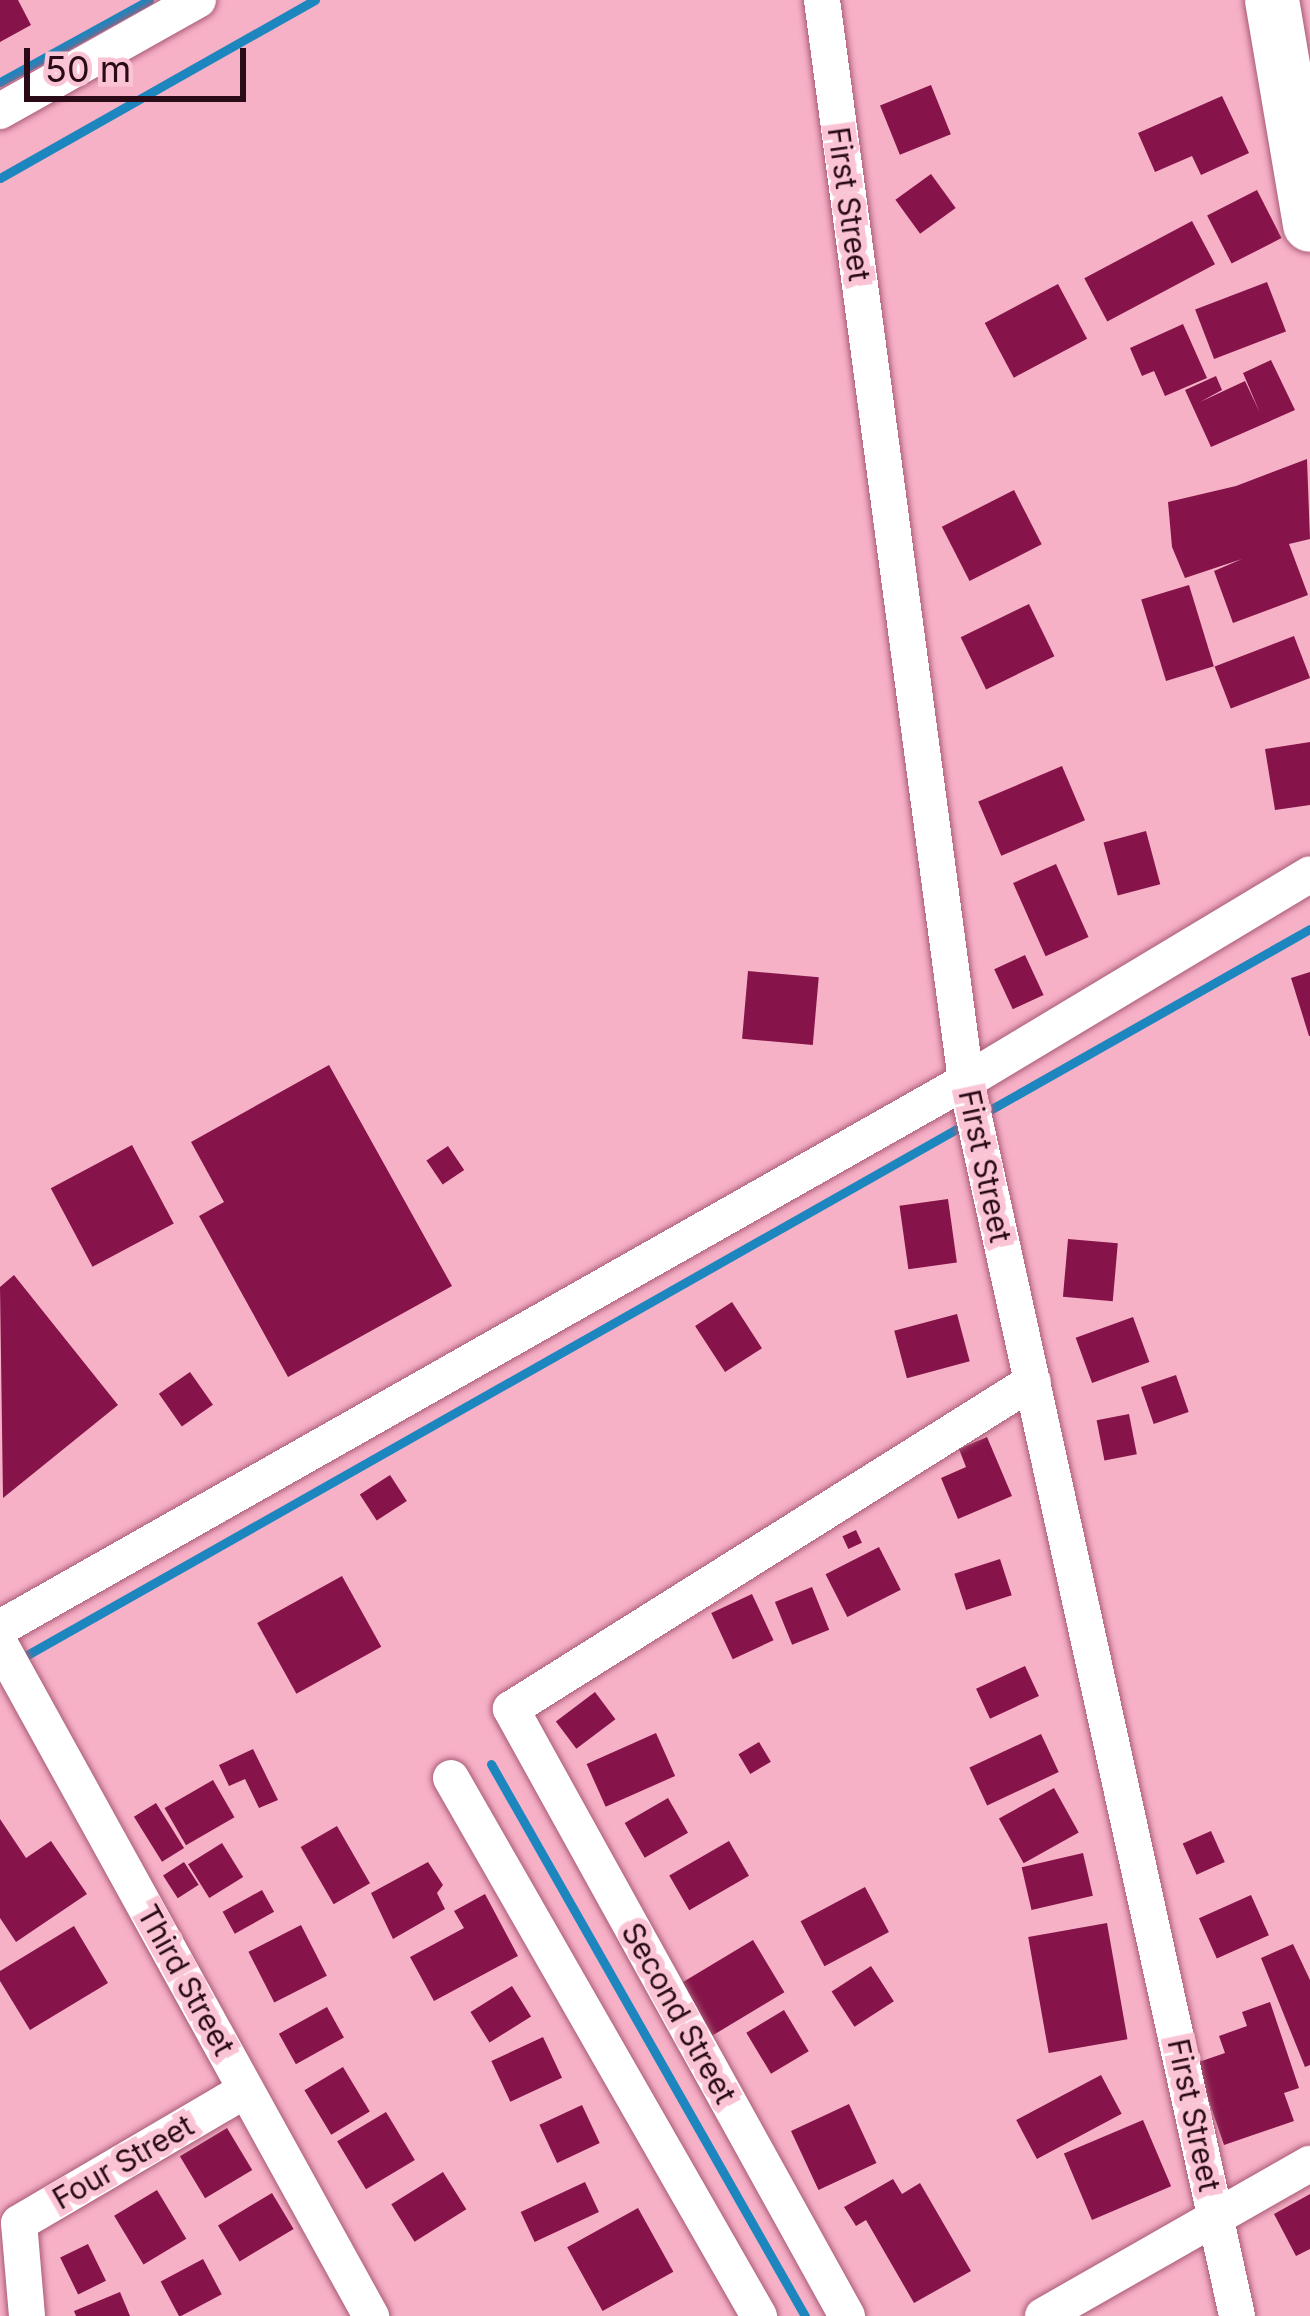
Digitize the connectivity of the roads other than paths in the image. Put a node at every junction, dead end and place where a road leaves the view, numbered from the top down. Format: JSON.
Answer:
{"nodes":[{"id":1,"x":198,"y":0,"type":"edge"},
{"id":2,"x":822,"y":0,"type":"edge"},
{"id":3,"x":1272,"y":0,"type":"edge"},
{"id":4,"x":0,"y":112,"type":"edge"},
{"id":5,"x":1310,"y":225,"type":"edge"},
{"id":6,"x":1310,"y":874,"type":"edge"},
{"id":7,"x":966,"y":1081,"type":"junction"},
{"id":8,"x":1034,"y":1381,"type":"junction"},
{"id":9,"x":0,"y":1628,"type":"edge"},
{"id":10,"x":0,"y":1644,"type":"edge"},
{"id":11,"x":451,"y":1778,"type":"dead end"},
{"id":12,"x":246,"y":2090,"type":"junction"},
{"id":13,"x":1310,"y":2164,"type":"edge"},
{"id":14,"x":1217,"y":2220,"type":"junction"},
{"id":15,"x":26,"y":2316,"type":"edge"},
{"id":16,"x":371,"y":2316,"type":"edge"},
{"id":17,"x":759,"y":2316,"type":"edge"},
{"id":18,"x":847,"y":2316,"type":"edge"},
{"id":19,"x":1043,"y":2316,"type":"edge"},
{"id":20,"x":1237,"y":2316,"type":"edge"}],
"edges":[{"from":1,"to":4,"type":"street"},
{"from":2,"to":7,"type":"street","name":"First Street"},
{"from":3,"to":5,"type":"main road"},
{"from":6,"to":7,"type":"street"},
{"from":7,"to":8,"type":"street","name":"First Street"},
{"from":7,"to":9,"type":"street"},
{"from":8,"to":14,"type":"street","name":"First Street"},
{"from":8,"to":18,"type":"street","name":"Second Street"},
{"from":10,"to":12,"type":"street","name":"Third Street"},
{"from":11,"to":17,"type":"street"},
{"from":12,"to":15,"type":"street","name":"Four Street"},
{"from":12,"to":16,"type":"street","name":"Third Street"},
{"from":13,"to":14,"type":"street"},
{"from":14,"to":19,"type":"street"},
{"from":14,"to":20,"type":"street","name":"First Street"}]}
